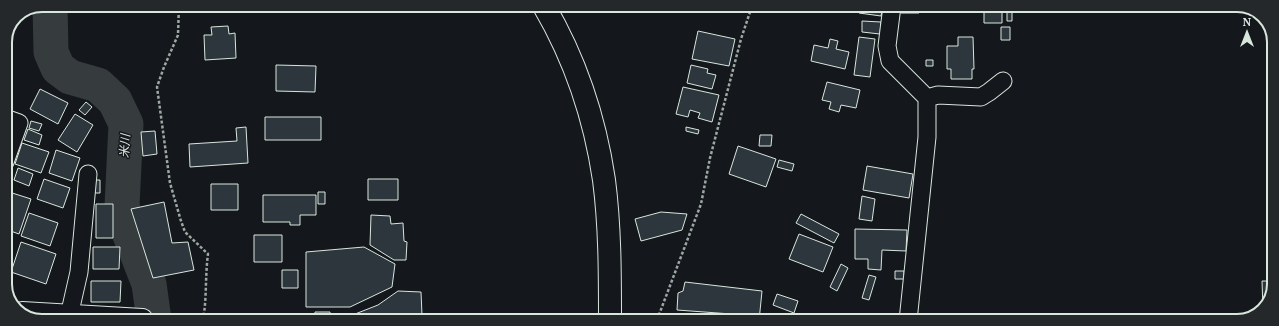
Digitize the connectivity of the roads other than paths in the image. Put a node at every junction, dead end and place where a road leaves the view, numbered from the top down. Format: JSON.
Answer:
{"nodes":[{"id":1,"x":547,"y":12,"type":"edge"},
{"id":2,"x":891,"y":12,"type":"edge"},
{"id":3,"x":1002,"y":81,"type":"dead end"},
{"id":4,"x":927,"y":98,"type":"junction"},
{"id":5,"x":12,"y":120,"type":"edge"},
{"id":6,"x":12,"y":142,"type":"edge"},
{"id":7,"x":88,"y":174,"type":"dead end"},
{"id":8,"x":59,"y":314,"type":"edge"},
{"id":9,"x":610,"y":314,"type":"edge"},
{"id":10,"x":909,"y":314,"type":"edge"}],
"edges":[{"from":1,"to":9,"type":"street"},
{"from":2,"to":4,"type":"street"},
{"from":3,"to":4,"type":"street"},
{"from":4,"to":10,"type":"street"},
{"from":5,"to":6,"type":"street"},
{"from":7,"to":8,"type":"street"}]}
